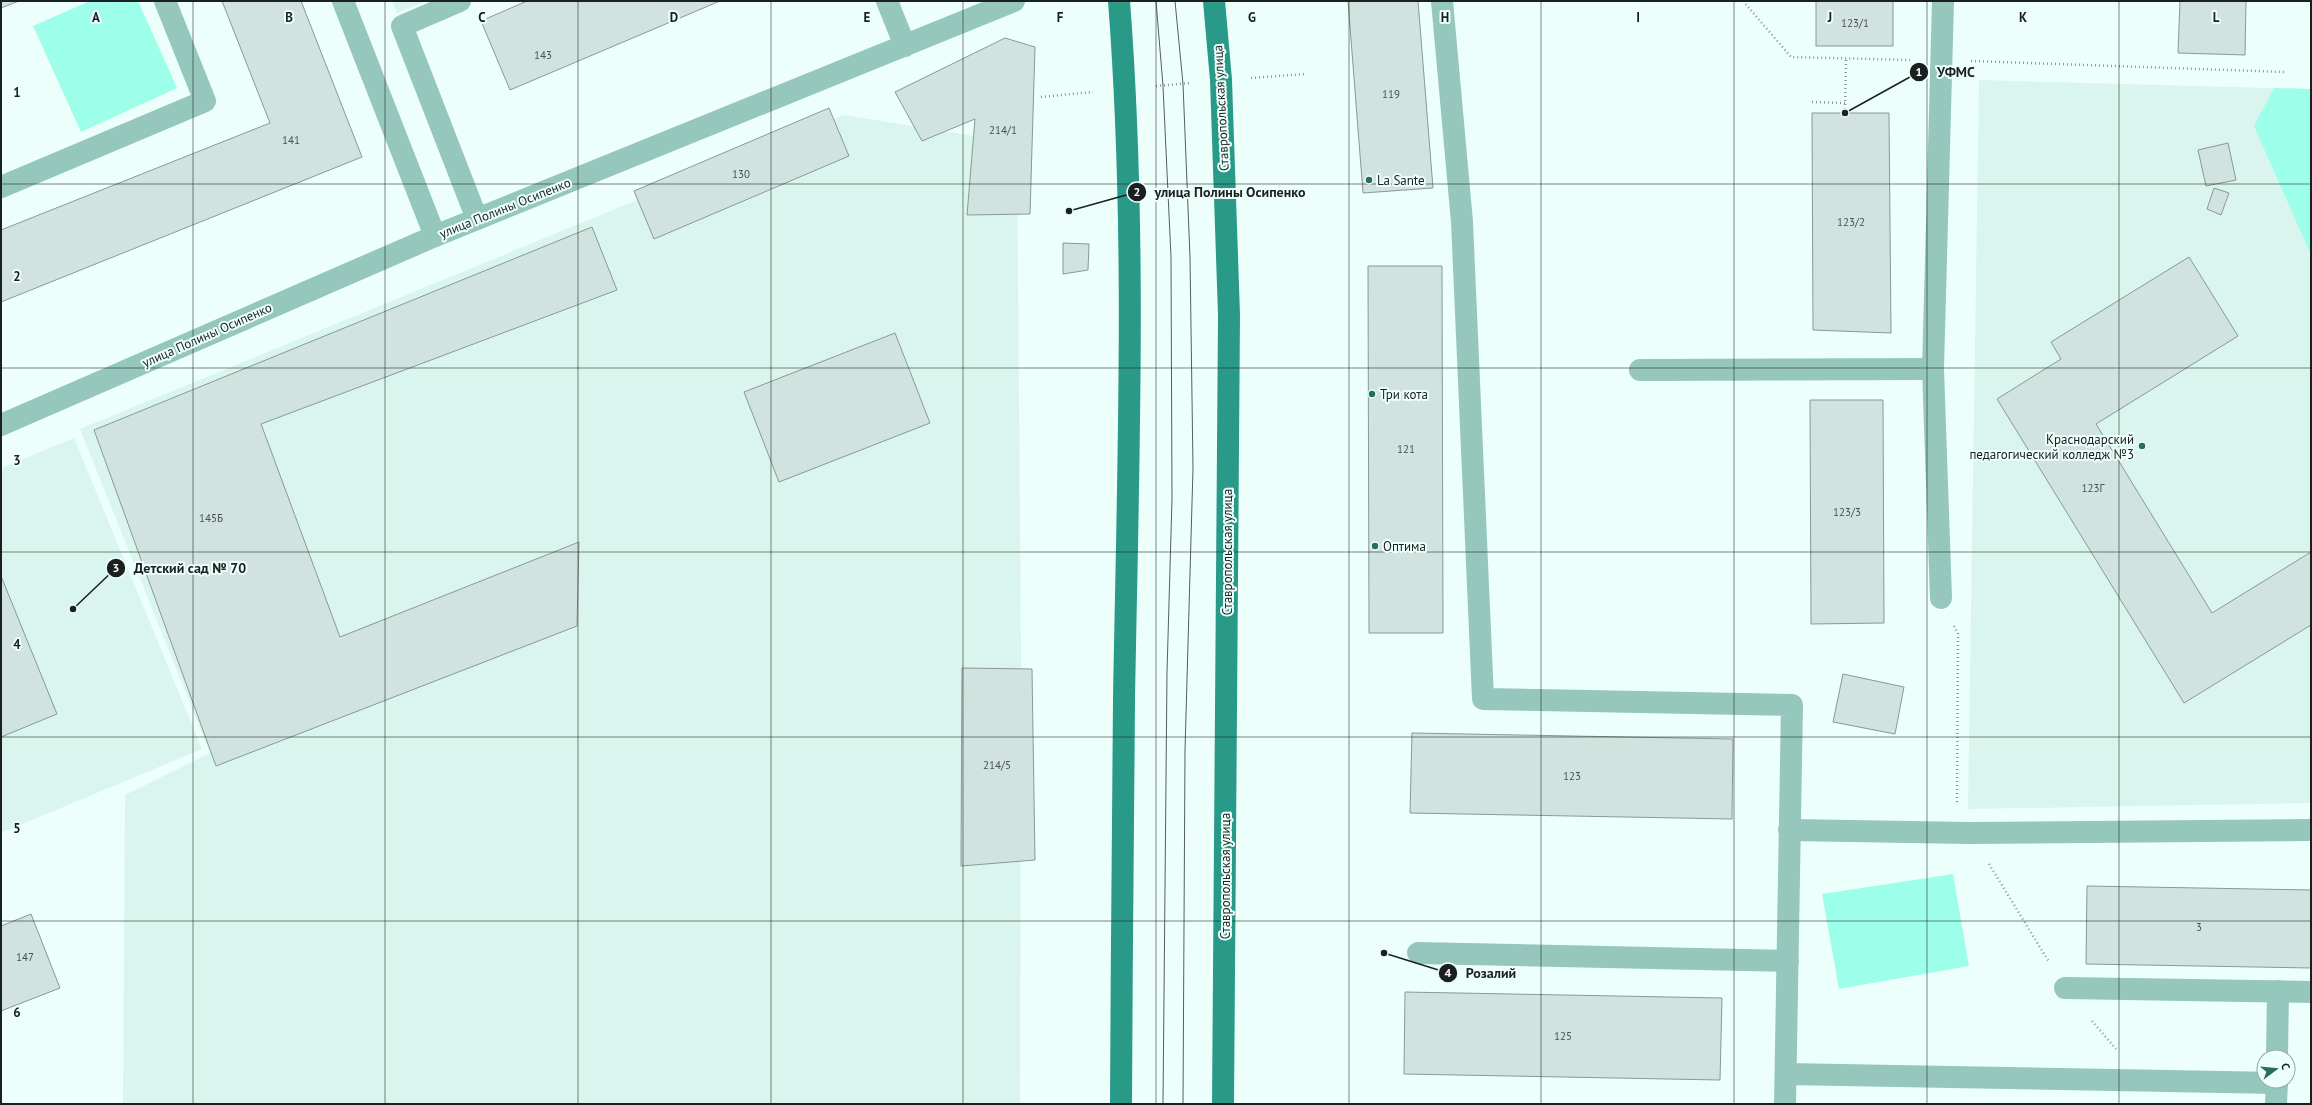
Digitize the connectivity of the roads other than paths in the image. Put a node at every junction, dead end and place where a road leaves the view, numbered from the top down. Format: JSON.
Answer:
{"nodes":[{"id":1,"x":164,"y":1,"type":"edge"},
{"id":2,"x":343,"y":1,"type":"edge"},
{"id":3,"x":460,"y":1,"type":"edge"},
{"id":4,"x":887,"y":1,"type":"edge"},
{"id":5,"x":1014,"y":1,"type":"edge"},
{"id":6,"x":1119,"y":1,"type":"edge"},
{"id":7,"x":1214,"y":1,"type":"edge"},
{"id":8,"x":1442,"y":1,"type":"edge"},
{"id":9,"x":1943,"y":1,"type":"edge"},
{"id":10,"x":905,"y":46,"type":"junction"},
{"id":11,"x":1,"y":186,"type":"edge"},
{"id":12,"x":477,"y":219,"type":"junction"},
{"id":13,"x":435,"y":236,"type":"junction"},
{"id":14,"x":1933,"y":369,"type":"junction"},
{"id":15,"x":1640,"y":370,"type":"dead end"},
{"id":16,"x":3,"y":419,"type":"edge"},
{"id":17,"x":1941,"y":598,"type":"dead end"},
{"id":18,"x":1789,"y":830,"type":"junction"},
{"id":19,"x":2311,"y":830,"type":"edge"},
{"id":20,"x":1418,"y":953,"type":"dead end"},
{"id":21,"x":1788,"y":961,"type":"junction"},
{"id":22,"x":2065,"y":988,"type":"dead end"},
{"id":23,"x":2278,"y":991,"type":"junction"},
{"id":24,"x":2311,"y":992,"type":"edge"},
{"id":25,"x":2277,"y":1049,"type":"edge"},
{"id":26,"x":1786,"y":1074,"type":"junction"},
{"id":27,"x":2256,"y":1088,"type":"edge"},
{"id":28,"x":1121,"y":1104,"type":"edge"},
{"id":29,"x":1223,"y":1104,"type":"edge"},
{"id":30,"x":1786,"y":1104,"type":"edge"}],
"edges":[{"from":1,"to":11,"type":"street"},
{"from":2,"to":13,"type":"street"},
{"from":3,"to":12,"type":"street"},
{"from":4,"to":10,"type":"street"},
{"from":5,"to":10,"type":"street","name":"улица Полины Осипенко"},
{"from":6,"to":28,"type":"main road"},
{"from":7,"to":29,"type":"main road","name":"Ставропольская улица"},
{"from":8,"to":18,"type":"street"},
{"from":9,"to":14,"type":"street"},
{"from":10,"to":12,"type":"street","name":"улица Полины Осипенко"},
{"from":12,"to":13,"type":"street","name":"улица Полины Осипенко"},
{"from":13,"to":16,"type":"street","name":"улица Полины Осипенко"},
{"from":14,"to":15,"type":"street"},
{"from":14,"to":17,"type":"street"},
{"from":18,"to":19,"type":"street"},
{"from":18,"to":21,"type":"street"},
{"from":20,"to":21,"type":"street"},
{"from":21,"to":26,"type":"street"},
{"from":22,"to":23,"type":"street"},
{"from":23,"to":24,"type":"street"},
{"from":23,"to":25,"type":"street"},
{"from":26,"to":27,"type":"street"},
{"from":26,"to":30,"type":"street"}]}
